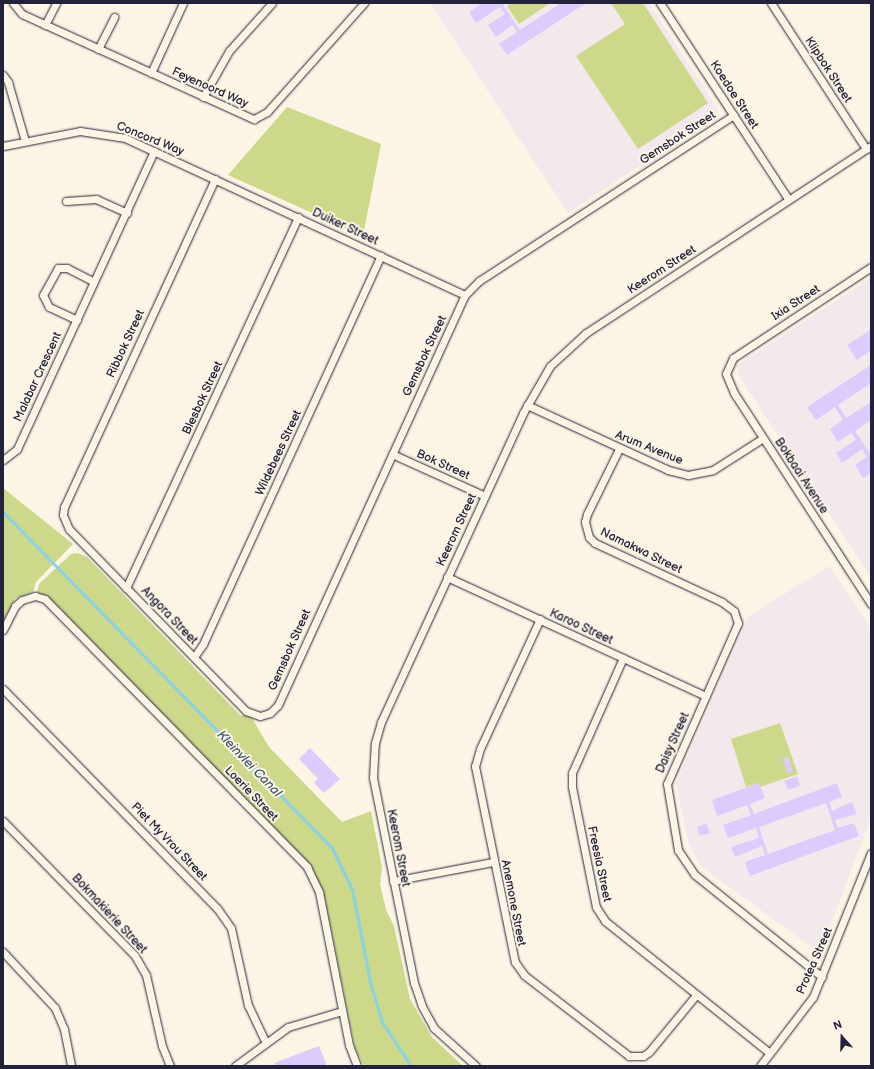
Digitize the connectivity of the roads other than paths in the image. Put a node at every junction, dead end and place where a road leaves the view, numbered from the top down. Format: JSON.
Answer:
{"nodes":[{"id":1,"x":13,"y":3,"type":"edge"},
{"id":2,"x":56,"y":3,"type":"edge"},
{"id":3,"x":183,"y":3,"type":"edge"},
{"id":4,"x":272,"y":3,"type":"edge"},
{"id":5,"x":364,"y":3,"type":"edge"},
{"id":6,"x":660,"y":3,"type":"edge"},
{"id":7,"x":770,"y":3,"type":"edge"},
{"id":8,"x":114,"y":17,"type":"dead end"},
{"id":9,"x":45,"y":25,"type":"junction"},
{"id":10,"x":98,"y":49,"type":"junction"},
{"id":11,"x":151,"y":73,"type":"junction"},
{"id":12,"x":3,"y":75,"type":"edge"},
{"id":13,"x":6,"y":82,"type":"edge"},
{"id":14,"x":203,"y":97,"type":"junction"},
{"id":15,"x":734,"y":115,"type":"junction"},
{"id":16,"x":25,"y":141,"type":"junction"},
{"id":17,"x":3,"y":146,"type":"edge"},
{"id":18,"x":869,"y":148,"type":"edge"},
{"id":19,"x":154,"y":151,"type":"junction"},
{"id":20,"x":216,"y":179,"type":"junction"},
{"id":21,"x":789,"y":200,"type":"junction"},
{"id":22,"x":66,"y":201,"type":"dead end"},
{"id":23,"x":127,"y":212,"type":"junction"},
{"id":24,"x":298,"y":217,"type":"junction"},
{"id":25,"x":381,"y":256,"type":"junction"},
{"id":26,"x":871,"y":267,"type":"edge"},
{"id":27,"x":94,"y":282,"type":"junction"},
{"id":28,"x":465,"y":295,"type":"junction"},
{"id":29,"x":77,"y":320,"type":"junction"},
{"id":30,"x":733,"y":358,"type":"joint"},
{"id":31,"x":527,"y":406,"type":"junction"},
{"id":32,"x":763,"y":438,"type":"junction"},
{"id":33,"x":619,"y":449,"type":"junction"},
{"id":34,"x":392,"y":454,"type":"junction"},
{"id":35,"x":3,"y":460,"type":"edge"},
{"id":36,"x":485,"y":496,"type":"junction"},
{"id":37,"x":63,"y":520,"type":"joint"},
{"id":38,"x":447,"y":578,"type":"junction"},
{"id":39,"x":126,"y":588,"type":"junction"},
{"id":40,"x":871,"y":604,"type":"edge"},
{"id":41,"x":728,"y":606,"type":"joint"},
{"id":42,"x":540,"y":619,"type":"junction"},
{"id":43,"x":3,"y":630,"type":"edge"},
{"id":44,"x":194,"y":657,"type":"junction"},
{"id":45,"x":623,"y":658,"type":"junction"},
{"id":46,"x":3,"y":689,"type":"edge"},
{"id":47,"x":706,"y":696,"type":"junction"},
{"id":48,"x":265,"y":715,"type":"joint"},
{"id":49,"x":3,"y":820,"type":"edge"},
{"id":50,"x":871,"y":853,"type":"edge"},
{"id":51,"x":494,"y":862,"type":"junction"},
{"id":52,"x":868,"y":871,"type":"edge"},
{"id":53,"x":393,"y":881,"type":"junction"},
{"id":54,"x":3,"y":952,"type":"edge"},
{"id":55,"x":822,"y":977,"type":"junction"},
{"id":56,"x":696,"y":995,"type":"junction"},
{"id":57,"x":342,"y":1011,"type":"junction"},
{"id":58,"x":266,"y":1043,"type":"junction"},
{"id":59,"x":770,"y":1053,"type":"junction"},
{"id":60,"x":72,"y":1066,"type":"edge"},
{"id":61,"x":170,"y":1066,"type":"edge"},
{"id":62,"x":235,"y":1066,"type":"edge"},
{"id":63,"x":357,"y":1066,"type":"edge"},
{"id":64,"x":476,"y":1066,"type":"edge"},
{"id":65,"x":760,"y":1066,"type":"edge"}],
"edges":[{"from":1,"to":9,"type":"street","name":"Feyenoord Way"},
{"from":2,"to":9,"type":"street"},
{"from":3,"to":11,"type":"street"},
{"from":4,"to":14,"type":"street"},
{"from":5,"to":14,"type":"street","name":"Feyenoord Way"},
{"from":6,"to":15,"type":"street","name":"Koedoe Street"},
{"from":7,"to":18,"type":"street","name":"Klipbok Street"},
{"from":8,"to":10,"type":"street"},
{"from":9,"to":10,"type":"street","name":"Feyenoord Way"},
{"from":10,"to":11,"type":"street","name":"Feyenoord Way"},
{"from":11,"to":14,"type":"street","name":"Feyenoord Way"},
{"from":12,"to":13,"type":"street"},
{"from":13,"to":16,"type":"street"},
{"from":15,"to":21,"type":"street","name":"Koedoe Street"},
{"from":15,"to":28,"type":"street","name":"Gemsbok Street"},
{"from":16,"to":17,"type":"street","name":"Concord Way"},
{"from":16,"to":19,"type":"street","name":"Concord Way"},
{"from":18,"to":21,"type":"street","name":"Keerom Street"},
{"from":19,"to":20,"type":"street","name":"Concord Way"},
{"from":19,"to":23,"type":"street","name":"Malabar Crescent"},
{"from":20,"to":24,"type":"street","name":"Duiker Street"},
{"from":20,"to":37,"type":"street","name":"Ribbok Street"},
{"from":21,"to":31,"type":"street","name":"Keerom Street"},
{"from":22,"to":23,"type":"street"},
{"from":23,"to":27,"type":"street","name":"Malabar Crescent"},
{"from":24,"to":25,"type":"street","name":"Duiker Street"},
{"from":24,"to":39,"type":"street","name":"Blesbok Street"},
{"from":25,"to":28,"type":"street","name":"Duiker Street"},
{"from":25,"to":44,"type":"street","name":"Wildebees Street"},
{"from":26,"to":30,"type":"street","name":"Ixia Street"},
{"from":27,"to":29,"type":"street","name":"Malabar Crescent"},
{"from":27,"to":29,"type":"street"},
{"from":28,"to":34,"type":"street","name":"Gemsbok Street"},
{"from":29,"to":35,"type":"street","name":"Malabar Crescent"},
{"from":30,"to":32,"type":"street","name":"Bokbaai Avenue"},
{"from":31,"to":33,"type":"street","name":"Arum Avenue"},
{"from":31,"to":36,"type":"street","name":"Keerom Street"},
{"from":32,"to":33,"type":"street","name":"Arum Avenue"},
{"from":32,"to":40,"type":"street","name":"Bokbaai Avenue"},
{"from":33,"to":41,"type":"street","name":"Namakwa Street"},
{"from":34,"to":36,"type":"street","name":"Bok Street"},
{"from":34,"to":48,"type":"street","name":"Gemsbok Street"},
{"from":36,"to":38,"type":"street","name":"Keerom Street"},
{"from":37,"to":39,"type":"street","name":"Angora Street"},
{"from":38,"to":42,"type":"street","name":"Karoo Street"},
{"from":38,"to":53,"type":"street","name":"Keerom Street"},
{"from":39,"to":44,"type":"street","name":"Angora Street"},
{"from":41,"to":47,"type":"street","name":"Daisy Street"},
{"from":42,"to":45,"type":"street","name":"Karoo Street"},
{"from":42,"to":51,"type":"street","name":"Anemone Street"},
{"from":43,"to":57,"type":"street","name":"Loerie Street"},
{"from":44,"to":48,"type":"street","name":"Angora Street"},
{"from":45,"to":47,"type":"street","name":"Karoo Street"},
{"from":45,"to":56,"type":"street","name":"Freesia Street"},
{"from":46,"to":58,"type":"street","name":"Piet My Vrou Street"},
{"from":47,"to":55,"type":"street","name":"Daisy Street"},
{"from":49,"to":61,"type":"street","name":"Bokmakierie Street"},
{"from":50,"to":52,"type":"street","name":"Protea Street"},
{"from":51,"to":53,"type":"street"},
{"from":51,"to":56,"type":"street","name":"Anemone Street"},
{"from":52,"to":55,"type":"street","name":"Protea Street"},
{"from":53,"to":64,"type":"street","name":"Keerom Street"},
{"from":54,"to":60,"type":"street"},
{"from":55,"to":59,"type":"street","name":"Protea Street"},
{"from":56,"to":59,"type":"street","name":"Freesia Street"},
{"from":57,"to":58,"type":"street"},
{"from":57,"to":63,"type":"street","name":"Loerie Street"},
{"from":58,"to":62,"type":"street"},
{"from":59,"to":65,"type":"street","name":"Protea Street"}]}
